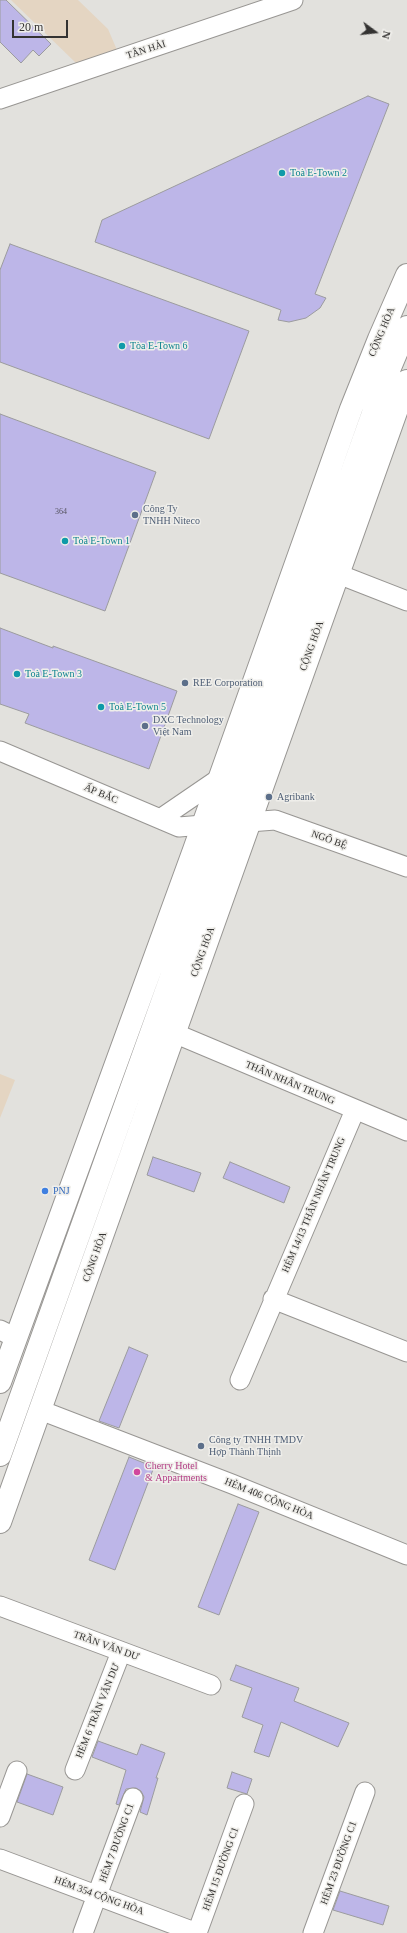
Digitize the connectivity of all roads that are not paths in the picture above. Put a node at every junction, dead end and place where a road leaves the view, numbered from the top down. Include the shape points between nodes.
1 (293, 0) edge
2 (0, 99) edge
3 (407, 275) edge
4 (407, 327) edge
5 (407, 381) edge
6 (338, 574) junction
7 (407, 601) edge
8 (0, 751) edge
9 (220, 778) junction
10 (160, 819) junction
11 (249, 822) junction
12 (227, 824) junction
13 (203, 825) junction
14 (407, 867) edge
15 (174, 1033) junction
16 (355, 1110) junction
17 (407, 1131) edge
18 (273, 1299) junction
19 (8, 1334) edge
20 (407, 1352) edge
21 (240, 1380) dead end
22 (0, 1382) edge
23 (40, 1410) junction
24 (0, 1455) edge
25 (0, 1522) edge
26 (407, 1555) edge
27 (0, 1606) edge
28 (121, 1652) junction
29 (212, 1685) dead end
30 (75, 1770) dead end
31 (17, 1772) dead end
32 (365, 1792) dead end
33 (133, 1798) dead end
34 (244, 1804) dead end
35 (0, 1817) edge
36 (0, 1859) edge
37 (97, 1896) junction
38 (83, 1933) edge
39 (197, 1933) edge
40 (313, 1933) edge

1 - 2 street, TÂN HẢI
3 - 9 main road, CỘNG HÒA via 361,383
4 - 12 main road, CỘNG HÒA via 386,377
5 - 6 main road, CỘNG HÒA
6 - 7 street
6 - 11 main road, CỘNG HÒA
8 - 10 street, ẤP BẮC
9 - 10 street
9 - 13 main road, CỘNG HÒA
10 - 13 street, ẤP BẮC via 179,827
11 - 12 main road
11 - 14 street, NGÔ BỆ via 275,820
11 - 15 main road, CỘNG HÒA
12 - 13 main road
12 - 24 main road, CỘNG HÒA
13 - 19 main road, CỘNG HÒA
15 - 16 street, THÂN NHÂN TRUNG
15 - 23 main road, CỘNG HÒA
16 - 17 street, THÂN NHÂN TRUNG
16 - 18 street, HẺM 14/13 THÂN NHÂN TRUNG
18 - 20 street
18 - 21 street, HẺM 14/13 THÂN NHÂN TRUNG
19 - 22 main road, CỘNG HÒA
23 - 25 main road, CỘNG HÒA
23 - 26 street, HẺM 406 CỘNG HÒA
27 - 28 street, TRẦN VĂN DƯ
28 - 29 street, TRẦN VĂN DƯ
28 - 30 street, HẺM 6 TRẦN VĂN DƯ
31 - 35 street
32 - 40 street, HẺM 23 ĐƯỜNG C1
33 - 37 street, HẺM 7 ĐƯỜNG C1
34 - 39 street, HẺM 15 ĐƯỜNG C1
36 - 37 street, HẺM 354 CỘNG HÒA
37 - 38 street, HẺM 7 ĐƯỜNG C1
37 - 39 street, HẺM 354 CỘNG HÒA

